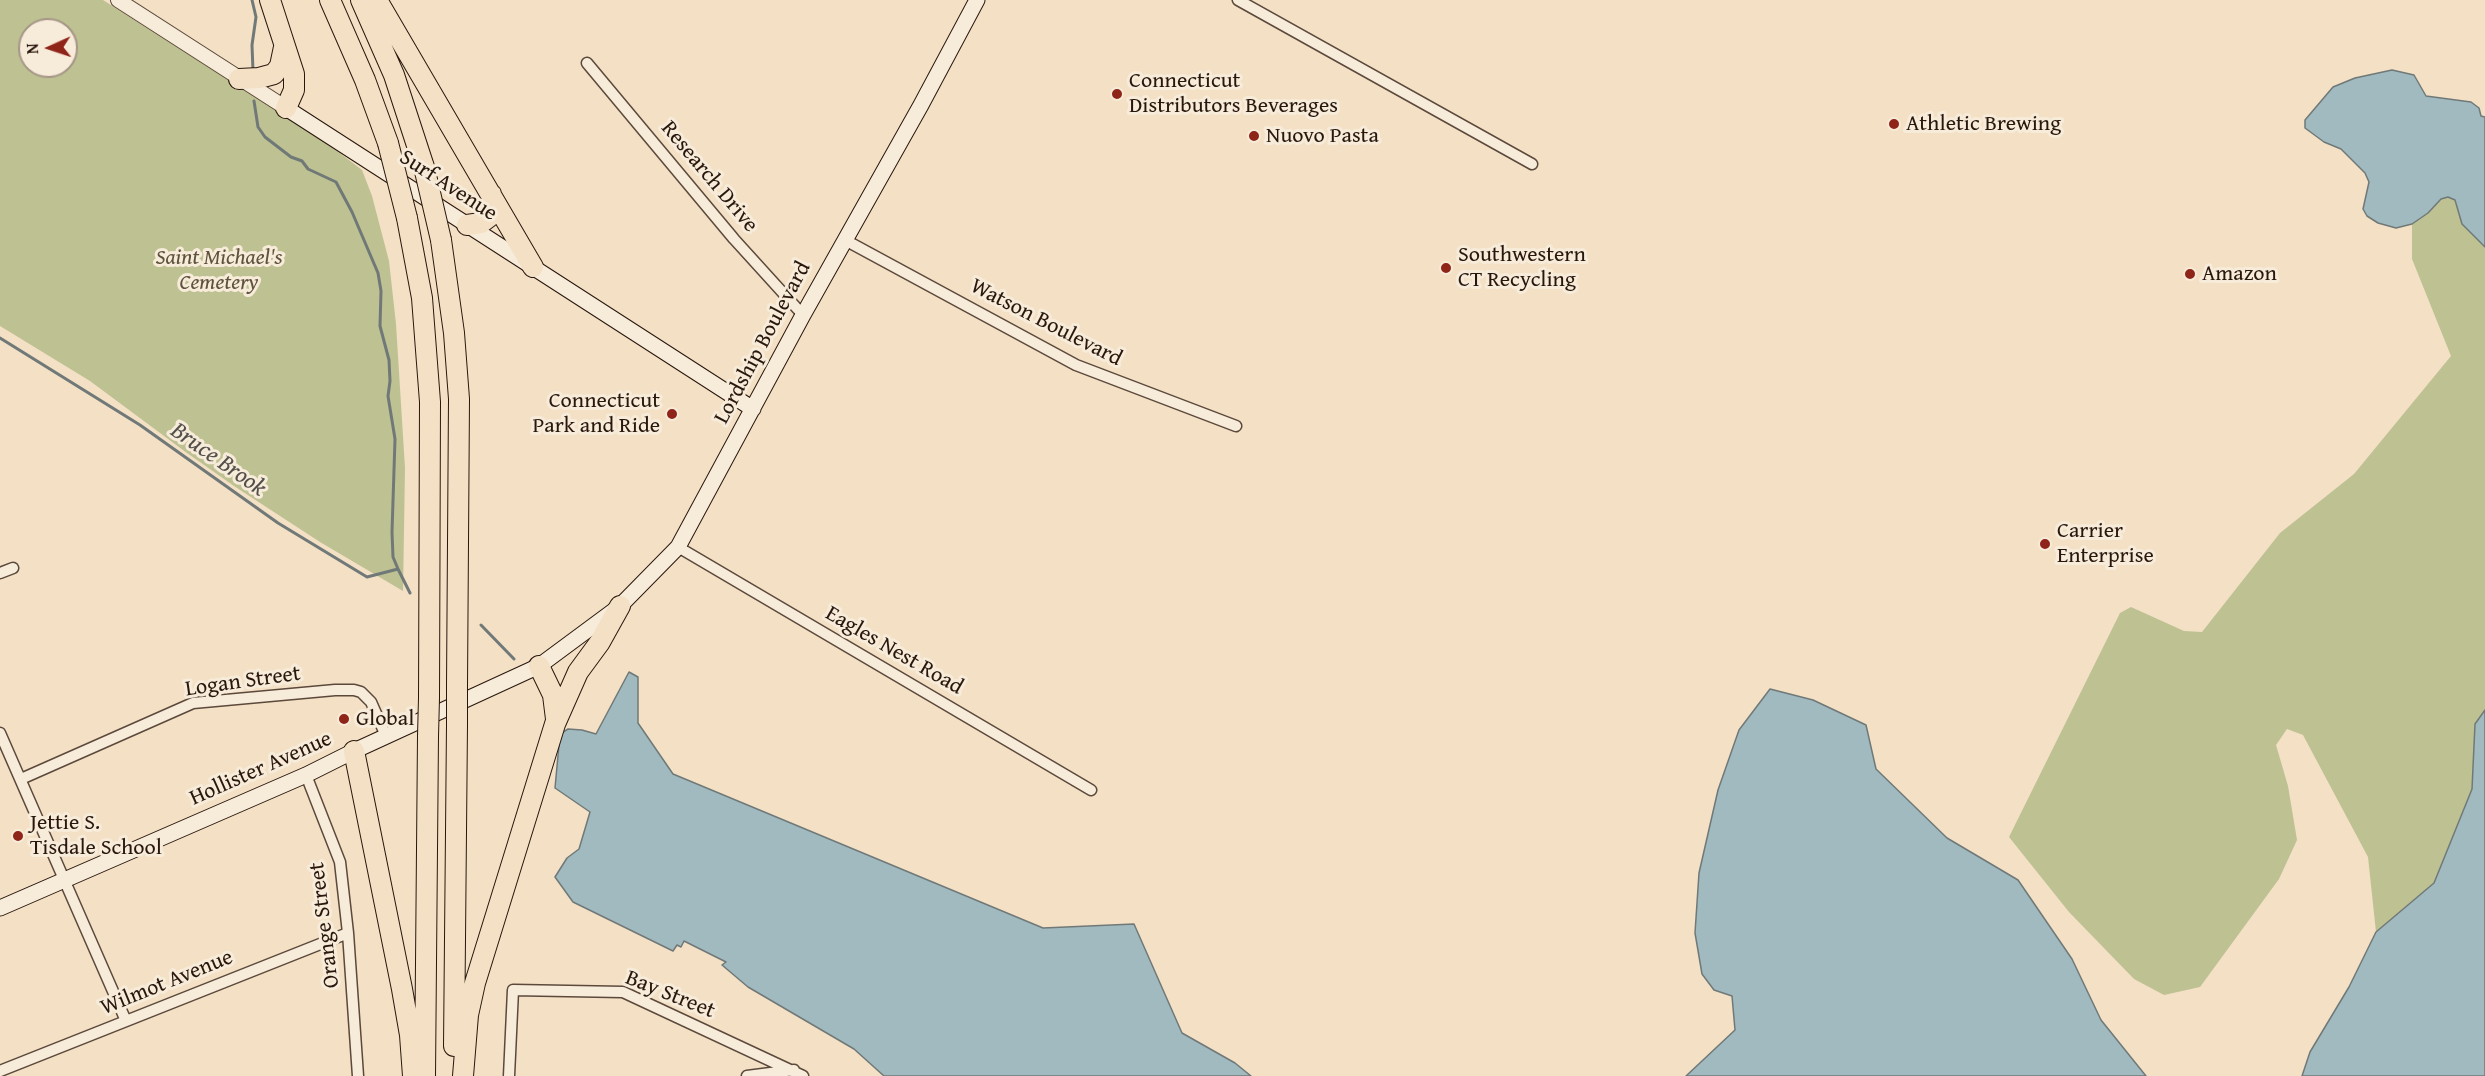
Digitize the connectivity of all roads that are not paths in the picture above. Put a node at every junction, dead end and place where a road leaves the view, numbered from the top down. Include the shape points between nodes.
1 (118, 0) edge
2 (270, 0) edge
3 (330, 0) edge
4 (361, 0) edge
5 (377, 0) edge
6 (976, 0) edge
7 (1238, 0) edge
8 (284, 44) junction
9 (587, 63) dead end
10 (239, 79) junction
11 (286, 108) junction
12 (1533, 164) dead end
13 (490, 192) junction
14 (467, 225) junction
15 (845, 240) junction
16 (533, 267) junction
17 (803, 315) junction
18 (753, 409) junction
19 (1236, 426) dead end
20 (678, 547) junction
21 (13, 567) dead end
22 (0, 573) edge
23 (620, 606) junction
24 (539, 666) junction
25 (555, 724) junction
26 (0, 733) edge
27 (386, 736) junction
28 (354, 751) junction
29 (306, 776) junction
30 (21, 779) junction
31 (1091, 790) dead end
32 (63, 880) junction
33 (0, 908) edge
34 (348, 933) junction
35 (126, 1020) junction
36 (0, 1071) edge
37 (799, 1073) edge
38 (358, 1076) edge
39 (413, 1076) edge
40 (425, 1076) edge
41 (453, 1076) edge
42 (463, 1076) edge
43 (509, 1076) edge
44 (747, 1076) edge

1 - 10 street, Surf Avenue
2 - 8 highway
3 - 40 highway, bridge via 388,143 422,298 430,402
4 - 41 highway, bridge via 393,75 424,167 441,240 453,321 459,399
5 - 13 highway
6 - 15 main road, Lordship Boulevard
7 - 12 street
8 - 10 highway via 280,66 273,74
8 - 11 highway via 294,81
9 - 17 street, Research Drive
10 - 11 street, Surf Avenue
11 - 14 main road, Surf Avenue
13 - 14 highway via 494,210 481,223
13 - 16 highway
14 - 16 main road, Surf Avenue
15 - 17 main road, Lordship Boulevard
15 - 19 street, Watson Boulevard via 1076,364
16 - 18 main road, Surf Avenue
17 - 18 main road, Lordship Boulevard
18 - 20 main road, Lordship Boulevard
20 - 23 main road, Lordship Boulevard
20 - 31 street, Eagles Nest Road
21 - 22 street
23 - 24 main road, Lordship Boulevard
23 - 25 highway via 578,672
24 - 25 highway via 555,700
24 - 27 main road, Hollister Avenue
25 - 42 highway via 475,983
26 - 30 street
27 - 28 main road, Hollister Avenue
27 - 30 street, Logan Street via 371,702 354,690 193,704
28 - 29 main road, Hollister Avenue
28 - 39 highway via 406,1011
29 - 32 main road, Hollister Avenue
29 - 34 street, Orange Street via 340,862
30 - 32 street
32 - 33 main road, Hollister Avenue
32 - 35 street
34 - 35 street, Wilmot Avenue
34 - 38 street, Orange Street
35 - 36 street, Wilmot Avenue
37 - 43 street, Bay Street via 623,992 513,990
37 - 44 street

